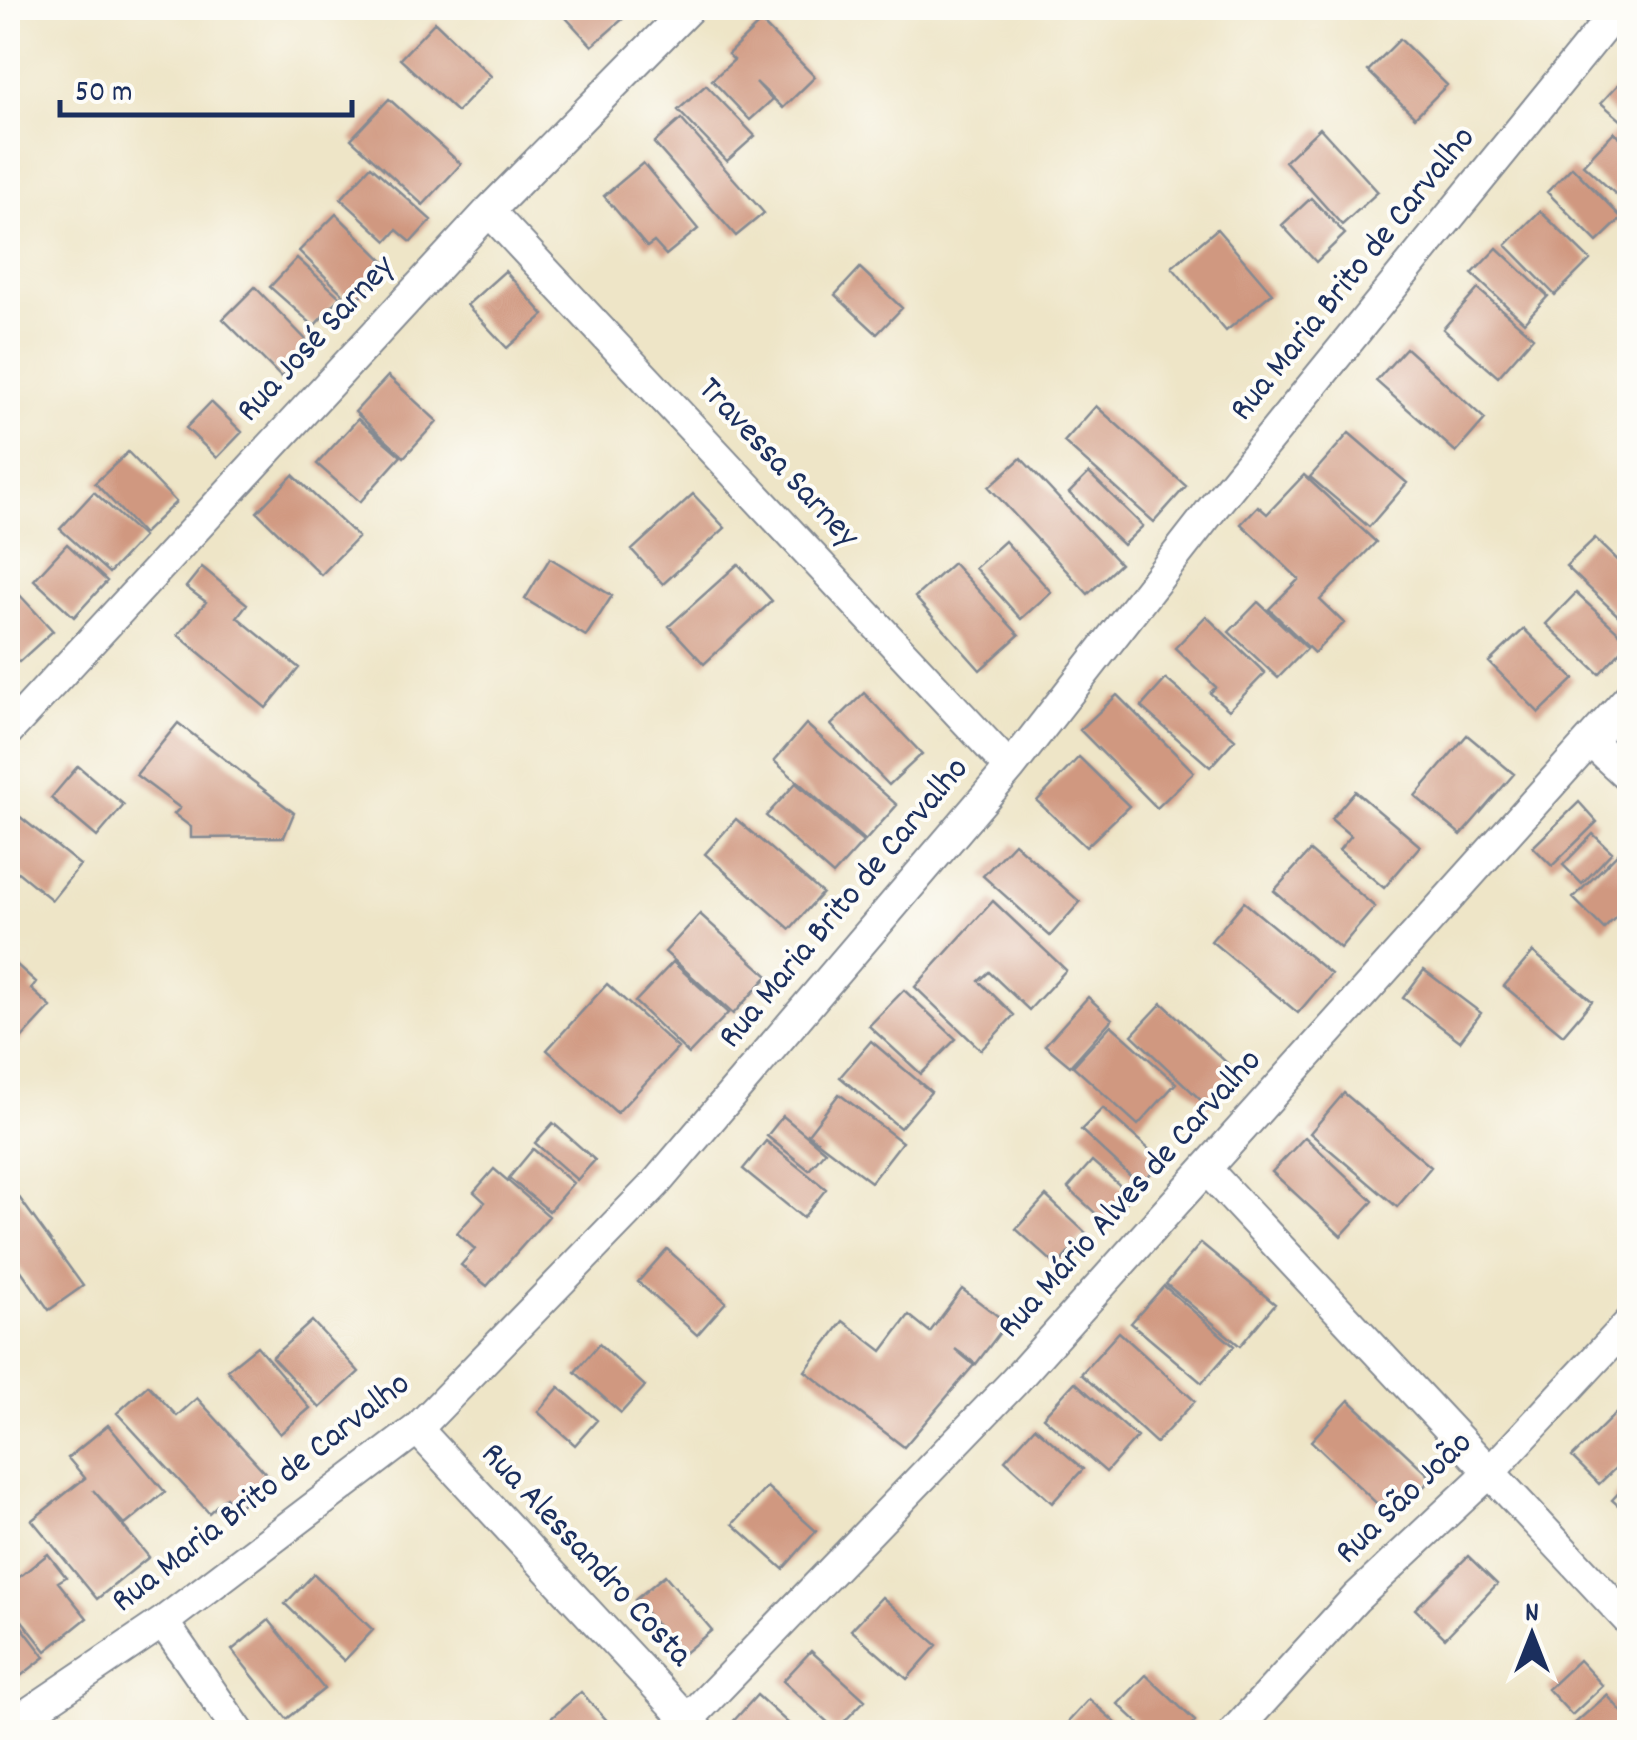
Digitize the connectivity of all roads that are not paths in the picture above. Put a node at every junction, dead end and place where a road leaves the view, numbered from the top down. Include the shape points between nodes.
1 (688, 8) edge
2 (1618, 8) edge
3 (489, 211) junction
4 (1630, 696) edge
5 (8, 730) edge
6 (1590, 741) junction
7 (1010, 768) junction
8 (1630, 778) edge
9 (1206, 1168) junction
10 (1630, 1322) edge
11 (417, 1429) junction
12 (1491, 1471) junction
13 (163, 1622) junction
14 (1630, 1622) edge
15 (8, 1727) edge
16 (688, 1729) edge
17 (239, 1732) edge
18 (1234, 1732) edge

1 - 3 street, Rua José Sarney
2 - 7 street, Rua Maria Brito de Carvalho
3 - 5 street, Rua José Sarney
3 - 7 street, Travessa Sarney
4 - 6 street, Rua Mário Alves de Carvalho
6 - 8 street
6 - 9 street, Rua Mário Alves de Carvalho
7 - 11 street, Rua Maria Brito de Carvalho via 656,1184
9 - 12 street
9 - 16 street, Rua Mário Alves de Carvalho
10 - 12 street, Rua São João
11 - 13 street, Rua Maria Brito de Carvalho
11 - 16 street, Rua Alessandro Costa
12 - 14 street
12 - 18 street, Rua São João via 1356,1598
13 - 15 street, Rua Maria Brito de Carvalho
13 - 17 street

